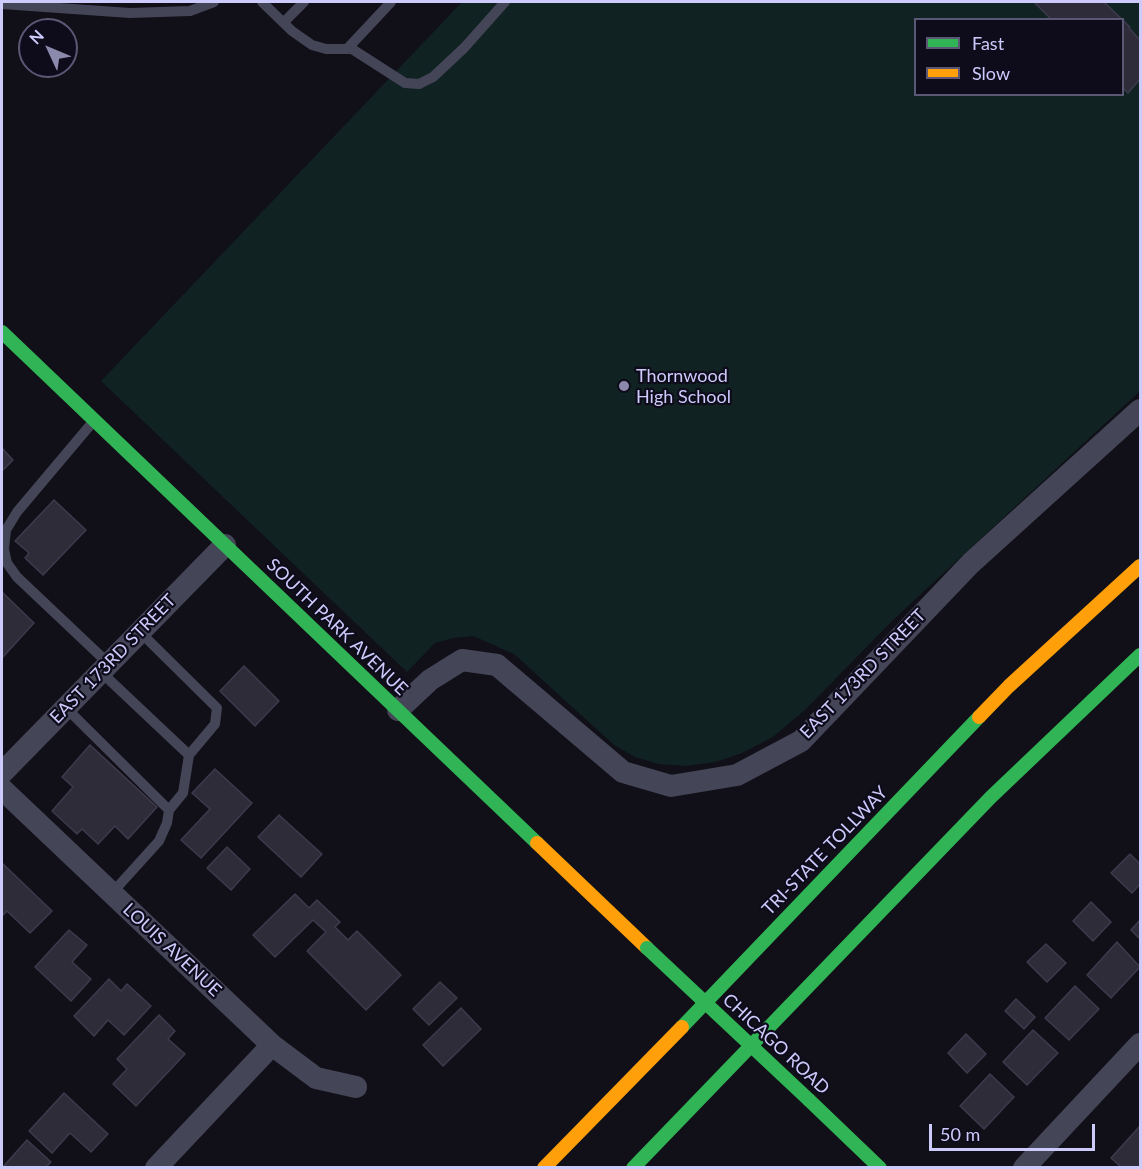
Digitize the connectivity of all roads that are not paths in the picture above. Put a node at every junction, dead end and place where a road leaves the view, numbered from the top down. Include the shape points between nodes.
1 (214, 2) edge
2 (262, 2) edge
3 (304, 2) edge
4 (391, 2) edge
5 (505, 2) edge
6 (2, 4) edge
7 (284, 22) junction
8 (347, 49) junction
9 (2, 332) edge
10 (1140, 410) edge
11 (95, 421) junction
12 (225, 545) junction
13 (1140, 566) edge
14 (140, 632) junction
15 (1140, 655) edge
16 (105, 668) junction
17 (66, 708) junction
18 (398, 710) junction
19 (189, 755) junction
20 (2, 773) edge
21 (2, 789) edge
22 (169, 810) junction
23 (112, 893) junction
24 (647, 948) joint
25 (1140, 1044) edge
26 (272, 1045) junction
27 (356, 1087) dead end
28 (156, 1167) edge
29 (544, 1167) edge
30 (633, 1167) edge
31 (880, 1167) edge
32 (1024, 1167) edge

1 - 6 lane via 190,11 130,13
2 - 7 lane
3 - 7 lane
4 - 8 lane
5 - 8 lane via 464,48 433,77 419,84 405,83 364,54
7 - 8 lane via 312,45
9 - 11 main road, SOUTH PARK AVENUE
10 - 18 street, EAST 173RD STREET via 971,563 801,741 737,775 671,786 623,772 497,666 462,660 430,680
11 - 12 main road, SOUTH PARK AVENUE
11 - 16 lane via 17,512 6,530 4,549 7,563 17,577
12 - 14 street, EAST 173RD STREET
12 - 18 main road, SOUTH PARK AVENUE
13 - 29 main road, TRI-STATE TOLLWAY via 1009,686
14 - 16 street, EAST 173RD STREET
14 - 19 lane via 217,708 215,724
15 - 30 main road via 991,797
16 - 17 street, EAST 173RD STREET
16 - 19 lane
17 - 20 street, EAST 173RD STREET
17 - 22 lane
18 - 24 main road, SOUTH PARK AVENUE
19 - 22 lane via 183,793
21 - 23 street, LOUIS AVENUE
22 - 23 lane via 159,841
23 - 26 street, LOUIS AVENUE
24 - 31 main road, CHICAGO ROAD, bridge
25 - 32 street
26 - 27 street, LOUIS AVENUE via 316,1078
26 - 28 street

